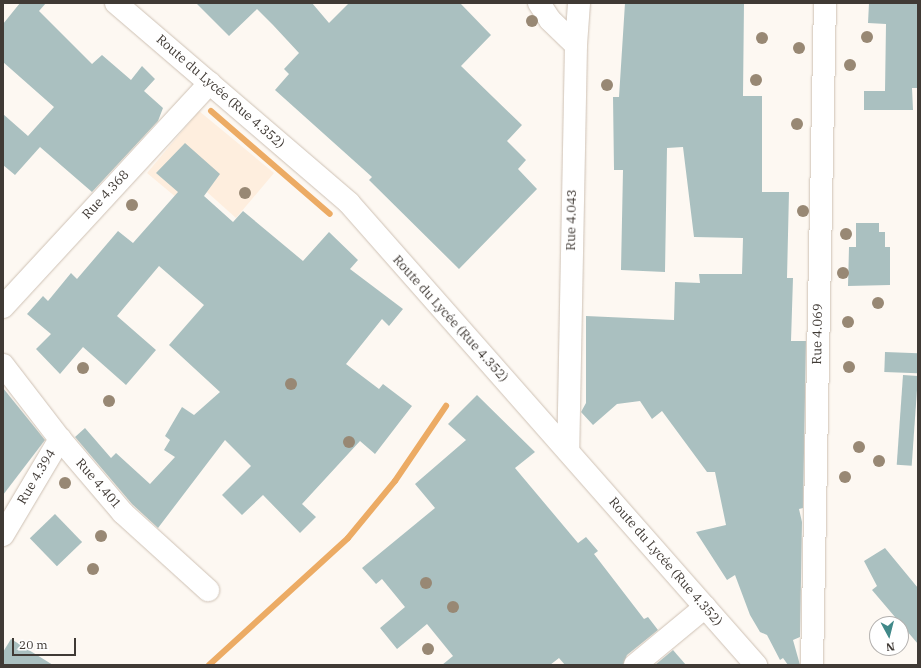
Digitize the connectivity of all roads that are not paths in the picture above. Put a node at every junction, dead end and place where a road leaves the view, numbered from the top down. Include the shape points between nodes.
1 (116, 3) edge
2 (539, 3) edge
3 (579, 3) edge
4 (825, 3) edge
5 (576, 45) junction
6 (210, 83) junction
7 (3, 307) edge
8 (3, 365) edge
9 (60, 439) junction
10 (568, 450) junction
11 (3, 535) edge
12 (208, 590) dead end
13 (705, 607) junction
14 (635, 665) edge
15 (756, 665) edge
16 (812, 665) edge

1 - 6 street, Route du Lycée (Rue 4.352)
2 - 5 street via 550,20
3 - 5 street, Rue 4.043
4 - 16 street, Rue 4.069
5 - 10 street, Rue 4.043
6 - 7 street, Rue 4.368
6 - 10 street, Route du Lycée (Rue 4.352) via 349,203
8 - 9 street, Rue 4.401
9 - 11 street, Rue 4.394
9 - 12 street, Rue 4.401 via 123,513
10 - 13 street, Route du Lycée (Rue 4.352)
13 - 14 street
13 - 15 street, Route du Lycée (Rue 4.352)

